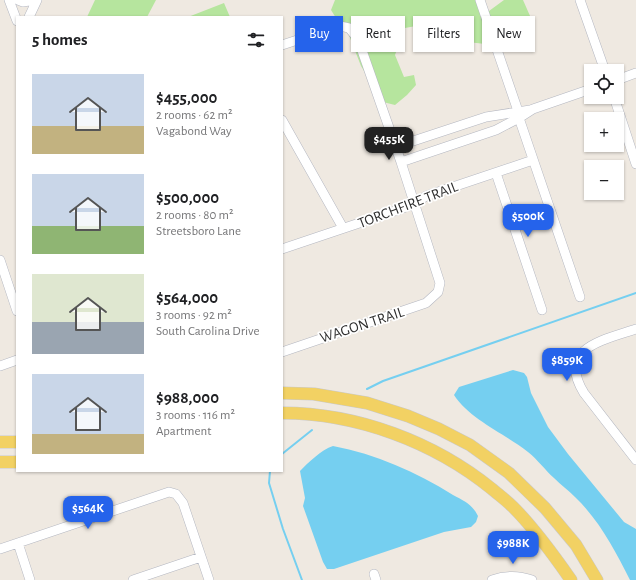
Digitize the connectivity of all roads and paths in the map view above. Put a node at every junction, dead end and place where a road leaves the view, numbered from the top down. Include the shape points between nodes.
1 (9, 0) edge
2 (18, 0) edge
3 (36, 0) edge
4 (480, 0) edge
5 (580, 0) edge
6 (29, 16) edge
7 (16, 18) edge
8 (283, 45) edge
9 (603, 64) edge
10 (636, 73) edge
11 (624, 77) edge
12 (584, 91) edge
13 (616, 104) edge
14 (518, 115) junction
15 (283, 122) edge
16 (395, 148) junction
17 (533, 160) junction
18 (401, 162) junction
19 (636, 164) edge
20 (496, 173) junction
21 (414, 204) junction
22 (343, 228) junction
23 (283, 249) edge
24 (0, 260) edge
25 (4, 284) edge
26 (580, 297) dead end
27 (16, 309) edge
28 (542, 310) dead end
29 (636, 329) edge
30 (283, 352) edge
31 (16, 360) edge
32 (0, 366) edge
33 (283, 393) edge
34 (283, 413) edge
35 (0, 442) edge
36 (16, 442) edge
37 (636, 460) edge
38 (0, 462) edge
39 (16, 462) edge
40 (18, 543) junction
41 (0, 549) edge
42 (202, 557) junction
43 (30, 580) edge
44 (132, 580) edge
45 (209, 580) edge
46 (492, 580) edge
47 (532, 580) edge
48 (571, 580) edge
49 (597, 580) edge

1 - 7 street
2 - 3 street
3 - 6 street
4 - 14 street
5 - 9 street
8 - 16 street via 340,26 349,28 358,39
10 - 11 street
12 - 14 street
13 - 19 street
14 - 16 street via 486,117
14 - 17 street
14 - 18 street via 496,130
15 - 22 street
16 - 18 street
17 - 20 street, TORCHFIRE TRAIL
17 - 26 street
18 - 21 street
20 - 21 street, TORCHFIRE TRAIL via 426,196
20 - 28 street
21 - 22 street, TORCHFIRE TRAIL
21 - 30 street, WAGON TRAIL via 440,283 438,292 426,303
22 - 23 street, TORCHFIRE TRAIL
24 - 25 street
25 - 27 street
29 - 37 street via 584,350 577,360 576,373 584,393
31 - 32 street
33 - 49 main road via 314,394 367,404 408,416 470,445 509,473 545,508 576,545
34 - 48 main road via 348,420 394,434 434,451 477,477 512,506 546,543
35 - 36 main road
38 - 39 main road
40 - 41 street
40 - 42 street via 170,492 176,494 183,503
40 - 43 street
42 - 44 street
42 - 45 street
46 - 47 street via 518,576

